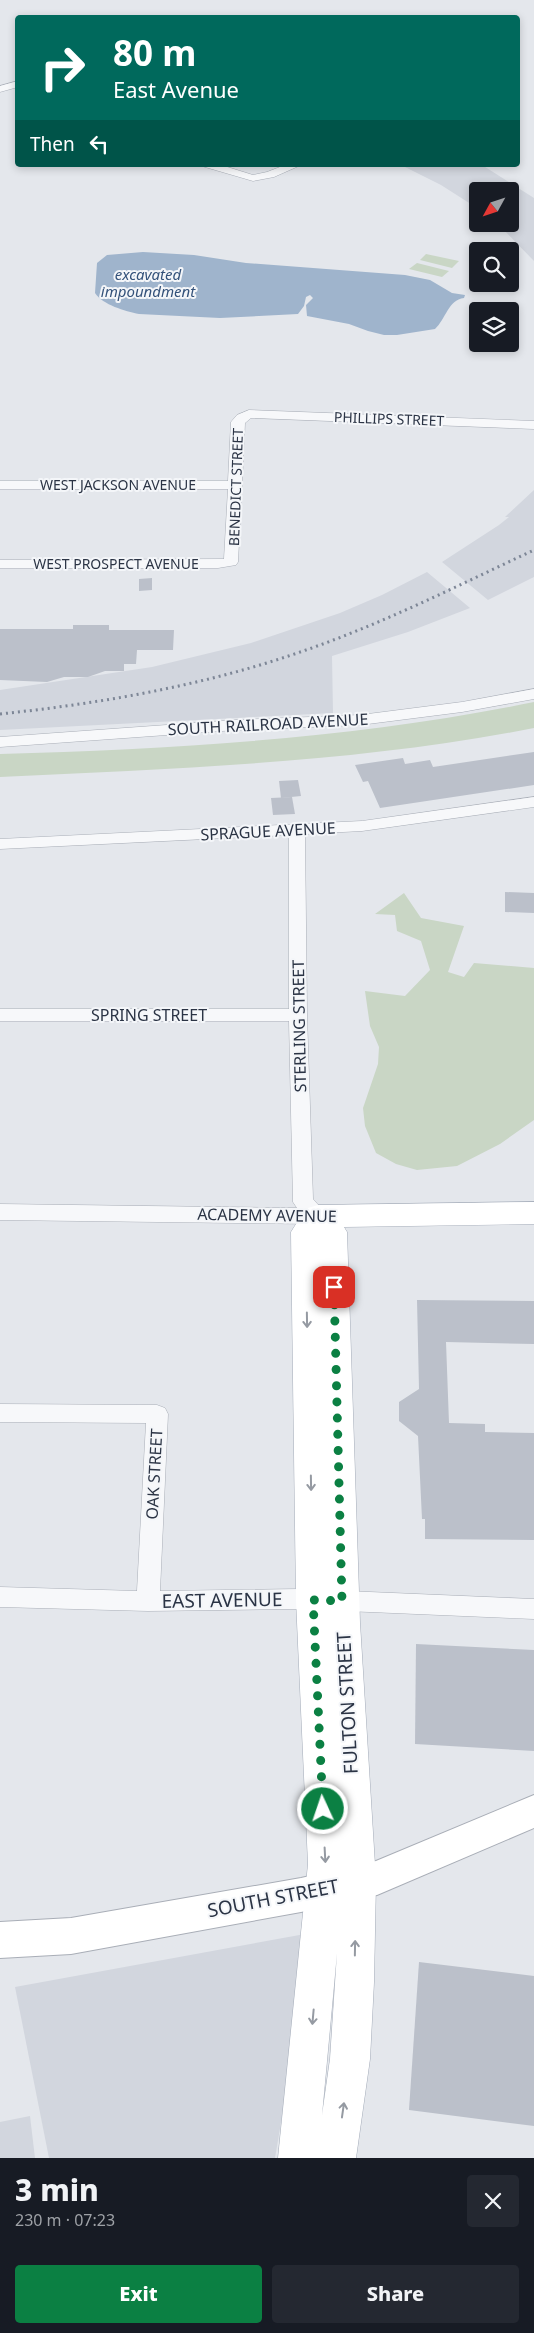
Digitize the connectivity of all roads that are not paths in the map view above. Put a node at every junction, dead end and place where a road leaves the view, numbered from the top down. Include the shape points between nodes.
1 (15, 85) edge
2 (0, 89) edge
3 (216, 167) edge
4 (291, 167) edge
5 (245, 416) joint
6 (534, 425) edge
7 (0, 484) edge
8 (235, 485) junction
9 (231, 562) joint
10 (0, 564) edge
11 (534, 694) edge
12 (0, 742) edge
13 (534, 802) edge
14 (297, 830) junction
15 (0, 844) edge
16 (0, 1015) edge
17 (298, 1015) junction
18 (0, 1212) edge
19 (534, 1214) edge
20 (318, 1221) junction
21 (0, 1413) edge
22 (0, 1597) edge
23 (148, 1601) junction
24 (328, 1601) junction
25 (534, 1609) edge
26 (534, 1811) edge
27 (339, 1885) junction
28 (0, 1940) edge
29 (298, 2158) edge
30 (336, 2158) edge

1 - 2 street
3 - 4 street via 253,178
5 - 6 street, PHILLIPS STREET via 259,413
5 - 8 street, BENEDICT STREET via 238,422
7 - 8 street, WEST JACKSON AVENUE
8 - 9 street, BENEDICT STREET
9 - 10 street, WEST PROSPECT AVENUE
11 - 12 street, SOUTH RAILROAD AVENUE via 360,720 236,725
13 - 14 street, SPRAGUE AVENUE via 362,826
14 - 15 street, SPRAGUE AVENUE
14 - 17 street, STERLING STREET
16 - 17 street, SPRING STREET
17 - 20 street, STERLING STREET via 303,1202
18 - 20 street, ACADEMY AVENUE
19 - 20 main road, ACADEMY AVENUE
20 - 24 main road, FULTON STREET via 306,1232
21 - 23 street, OAK STREET via 157,1414
22 - 23 street, EAST AVENUE
23 - 24 street, EAST AVENUE
24 - 25 street, EAST AVENUE
24 - 27 main road, FULTON STREET via 326,1864
26 - 27 main road, SOUTH STREET via 377,1878
27 - 28 main road, SOUTH STREET via 302,1895 70,1936
27 -> 29 main road, FULTON STREET
30 -> 27 main road, FULTON STREET via 350,2059 355,1982

